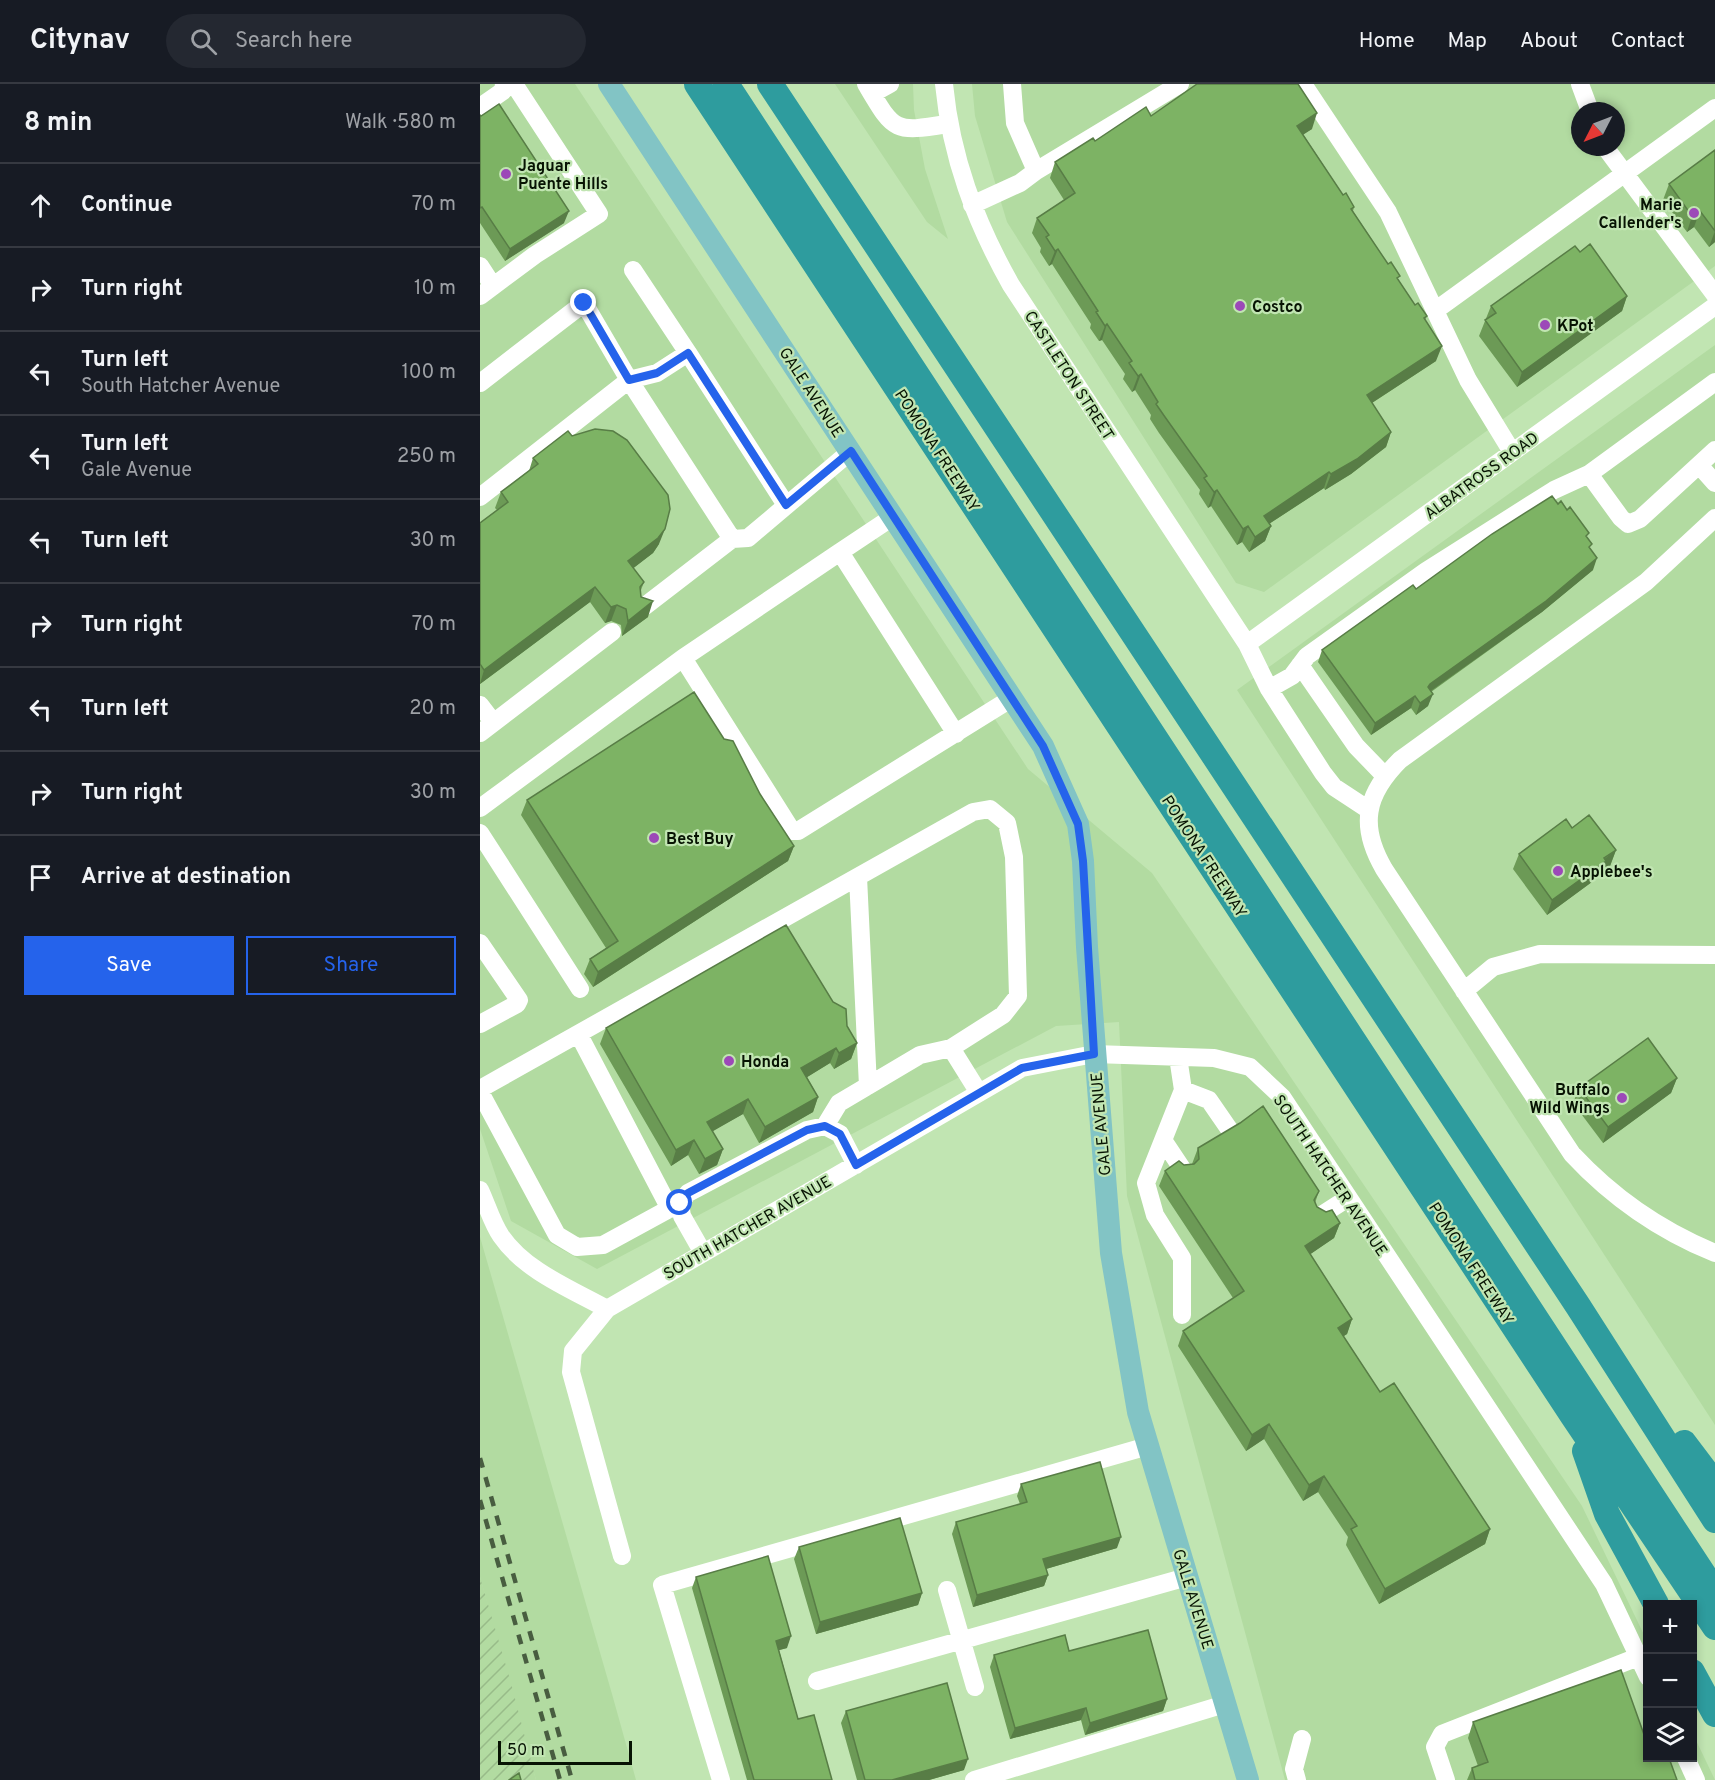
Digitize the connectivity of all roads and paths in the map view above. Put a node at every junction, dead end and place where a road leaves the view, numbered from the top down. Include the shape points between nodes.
1 (504, 84) edge
2 (514, 84) edge
3 (609, 84) edge
4 (698, 84) edge
5 (726, 84) edge
6 (740, 84) edge
7 (770, 84) edge
8 (890, 84) edge
9 (944, 84) edge
10 (1012, 84) edge
11 (1180, 84) edge
12 (1303, 84) edge
13 (1580, 84) edge
14 (869, 89) edge
15 (1587, 102) edge
16 (480, 106) edge
17 (1715, 108) edge
18 (947, 124) junction
19 (1612, 156) edge
20 (1036, 171) junction
21 (1626, 175) junction
22 (972, 205) junction
23 (480, 266) edge
24 (633, 270) dead end
25 (487, 291) edge
26 (1715, 295) edge
27 (1715, 306) edge
28 (1436, 310) junction
29 (688, 353) junction
30 (629, 380) junction
31 (1715, 382) edge
32 (480, 383) edge
33 (1715, 450) edge
34 (851, 451) junction
35 (1512, 452) junction
36 (1699, 465) junction
37 (1590, 474) junction
38 (1715, 483) edge
39 (480, 497) edge
40 (786, 505) junction
41 (894, 516) junction
42 (1715, 518) edge
43 (732, 539) junction
44 (840, 552) junction
45 (645, 606) edge
46 (612, 632) dead end
47 (1247, 644) junction
48 (683, 658) junction
49 (1300, 665) junction
50 (1269, 690) junction
51 (1012, 698) junction
52 (480, 705) edge
53 (487, 728) edge
54 (956, 734) junction
55 (1384, 775) junction
56 (480, 808) edge
57 (1369, 810) junction
58 (480, 833) edge
59 (858, 877) junction
60 (480, 943) edge
61 (1715, 955) edge
62 (580, 989) dead end
63 (1464, 991) junction
64 (480, 1024) edge
65 (579, 1035) junction
66 (951, 1048) junction
67 (1094, 1054) junction
68 (1178, 1057) junction
69 (868, 1086) junction
70 (480, 1090) edge
71 (1183, 1090) junction
72 (979, 1093) junction
73 (825, 1126) junction
74 (1229, 1129) edge
75 (1163, 1140) junction
76 (856, 1165) junction
77 (1183, 1170) edge
78 (480, 1190) edge
79 (1348, 1198) junction
80 (675, 1206) junction
81 (1320, 1216) edge
82 (703, 1253) junction
83 (1715, 1253) edge
84 (1578, 1306) junction
85 (607, 1309) junction
86 (1182, 1315) dead end
87 (1573, 1416) junction
88 (1148, 1446) junction
89 (1715, 1484) edge
90 (1715, 1520) edge
91 (622, 1556) dead end
92 (1715, 1566) edge
93 (1187, 1577) junction
94 (947, 1590) dead end
95 (1715, 1592) edge
96 (1653, 1600) edge
97 (1715, 1628) edge
98 (962, 1641) junction
99 (1638, 1657) junction
100 (1643, 1668) edge
101 (817, 1681) dead end
102 (1697, 1681) edge
103 (975, 1687) dead end
104 (1225, 1704) junction
105 (1715, 1714) edge
106 (1302, 1739) dead end
107 (1688, 1762) edge
108 (721, 1780) edge
109 (974, 1780) edge
110 (1248, 1780) edge
111 (1297, 1780) edge
112 (1446, 1780) edge
113 (1696, 1780) edge

1 - 16 street via 502,91
2 - 25 street via 599,214
3 - 34 main road, GALE AVENUE
4 - 87 highway, POMONA FREEWAY
5 - 95 highway
6 - 92 highway
7 - 84 highway
8 - 14 street
9 - 18 street, CASTLETON STREET
10 - 20 street via 1015,123
11 - 20 street
12 - 28 street via 1388,212
13 - 15 street
14 - 18 street via 893,124 910,130
17 - 21 street
18 - 22 street, CASTLETON STREET
19 - 21 street
20 - 22 street via 1020,183
21 - 26 street
21 - 28 street
22 - 47 street, CASTLETON STREET via 1011,285
23 - 25 street
24 - 29 street
27 - 35 street, ALBATROSS ROAD
28 - 35 street via 1468,380
29 - 30 street via 657,373
29 - 40 street
30 - 32 street via 584,303
30 - 39 street
30 - 43 street
31 - 37 street
33 - 36 street
34 - 40 street
34 - 41 main road, GALE AVENUE
35 - 47 street, ALBATROSS ROAD
36 - 37 street via 1640,519 1628,524
36 - 38 street
37 - 49 street via 1554,490 1426,571 1307,656
40 - 43 street via 748,538
41 - 44 street
41 - 51 main road, GALE AVENUE
42 - 55 street via 1646,582
43 - 45 street
44 - 48 street
44 - 54 street
46 - 53 street
47 - 50 street, CASTLETON STREET
48 - 54 street via 792,831 798,831
48 - 56 street
49 - 50 street via 1292,676
49 - 55 street via 1356,746
50 - 57 street, CASTLETON STREET via 1334,787
51 - 54 street
51 - 67 main road, GALE AVENUE via 1043,746 1078,824
52 - 53 street
55 - 57 street via 1372,795
57 - 63 street via 1369,832 1375,853
58 - 62 street
59 - 65 street
59 - 66 street via 973,812 990,809 1007,823 1014,857 1018,996 1003,1015
59 - 69 street
60 - 64 street via 519,1000
61 - 63 street via 1540,954 1493,967
63 - 83 street via 1558,1135 1587,1171 1664,1228
65 - 70 street
65 - 80 street
66 - 69 street via 920,1055
66 - 72 street
67 - 68 street, SOUTH HATCHER AVENUE
67 - 72 street, SOUTH HATCHER AVENUE via 1022,1068
67 - 88 main road, GALE AVENUE via 1111,1253 1137,1412
68 - 71 street
68 - 79 street, SOUTH HATCHER AVENUE via 1214,1058 1250,1067 1282,1097
69 - 73 street via 839,1103
70 - 80 street via 557,1235 577,1247 603,1245
71 - 74 street via 1209,1100
71 - 75 street
72 - 76 street, SOUTH HATCHER AVENUE
73 - 76 street via 840,1134
73 - 80 street via 807,1130 688,1193
75 - 77 street
75 - 86 street via 1146,1183 1155,1215 1182,1258
76 - 82 street, SOUTH HATCHER AVENUE
78 - 85 street via 500,1234 513,1251 534,1268
79 - 81 street
79 - 99 street, SOUTH HATCHER AVENUE via 1604,1584
80 - 82 street
82 - 85 street, SOUTH HATCHER AVENUE
84 - 89 highway
84 - 90 highway
85 - 91 street via 573,1351 571,1372
87 - 96 highway via 1607,1514
87 - 97 highway, POMONA FREEWAY
88 - 93 main road, GALE AVENUE
88 - 108 street via 662,1585
93 - 98 street
93 - 104 main road, GALE AVENUE
94 - 98 street
98 - 101 street
98 - 103 street
99 - 100 street, SOUTH HATCHER AVENUE
99 - 112 street via 1442,1734 1435,1747
102 - 105 highway
104 - 109 street
104 - 110 main road, GALE AVENUE
106 - 111 street via 1294,1770
107 - 113 street

